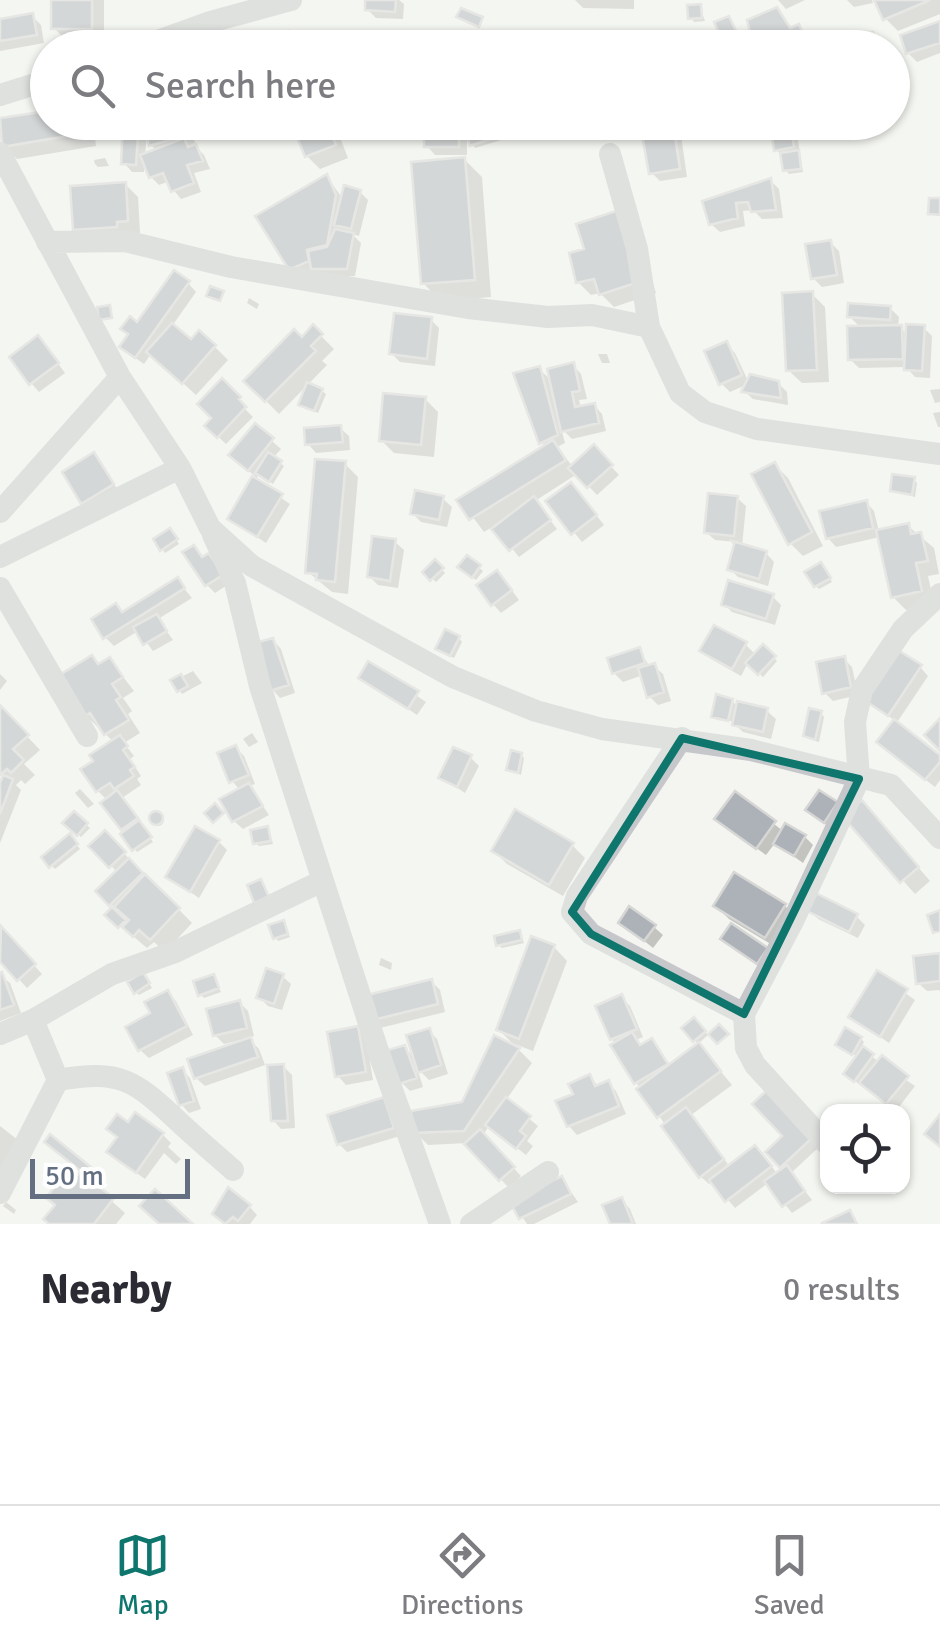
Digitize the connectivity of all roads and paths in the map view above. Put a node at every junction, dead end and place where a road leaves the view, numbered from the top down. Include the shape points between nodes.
1 (291, 0) edge
2 (188, 30) edge
3 (30, 86) edge
4 (0, 95) edge
5 (0, 153) edge
6 (610, 154) dead end
7 (47, 242) junction
8 (649, 327) junction
9 (120, 377) junction
10 (940, 454) edge
11 (180, 468) junction
12 (0, 512) edge
13 (210, 528) junction
14 (0, 557) edge
15 (0, 588) edge
16 (940, 594) edge
17 (88, 736) dead end
18 (682, 738) junction
19 (859, 779) junction
20 (940, 838) edge
21 (322, 881) junction
22 (744, 1014) junction
23 (33, 1020) junction
24 (0, 1034) edge
25 (58, 1080) junction
26 (820, 1137) edge
27 (234, 1170) dead end
28 (548, 1172) dead end
29 (0, 1193) edge
30 (440, 1224) edge
31 (471, 1224) edge

1 - 2 street
3 - 4 street
5 - 7 street
6 - 8 street via 637,249
7 - 8 street via 126,241 230,267 468,308 592,315
7 - 9 street
8 - 10 street via 680,393 705,412 757,428
9 - 11 street
9 - 12 street
11 - 13 street
11 - 14 street
13 - 18 street via 252,566 453,677 602,729
13 - 21 street via 234,583
15 - 17 street
16 - 19 street via 903,629 862,690 855,722
18 - 19 street
18 - 22 street via 572,912 591,934
19 - 20 street via 891,785
19 - 22 street
21 - 23 street via 176,952 112,974
21 - 30 street
22 - 26 street via 746,1048 755,1064
23 - 24 street
23 - 25 street
25 - 27 street via 92,1074 145,1090
25 - 29 street
28 - 31 street

